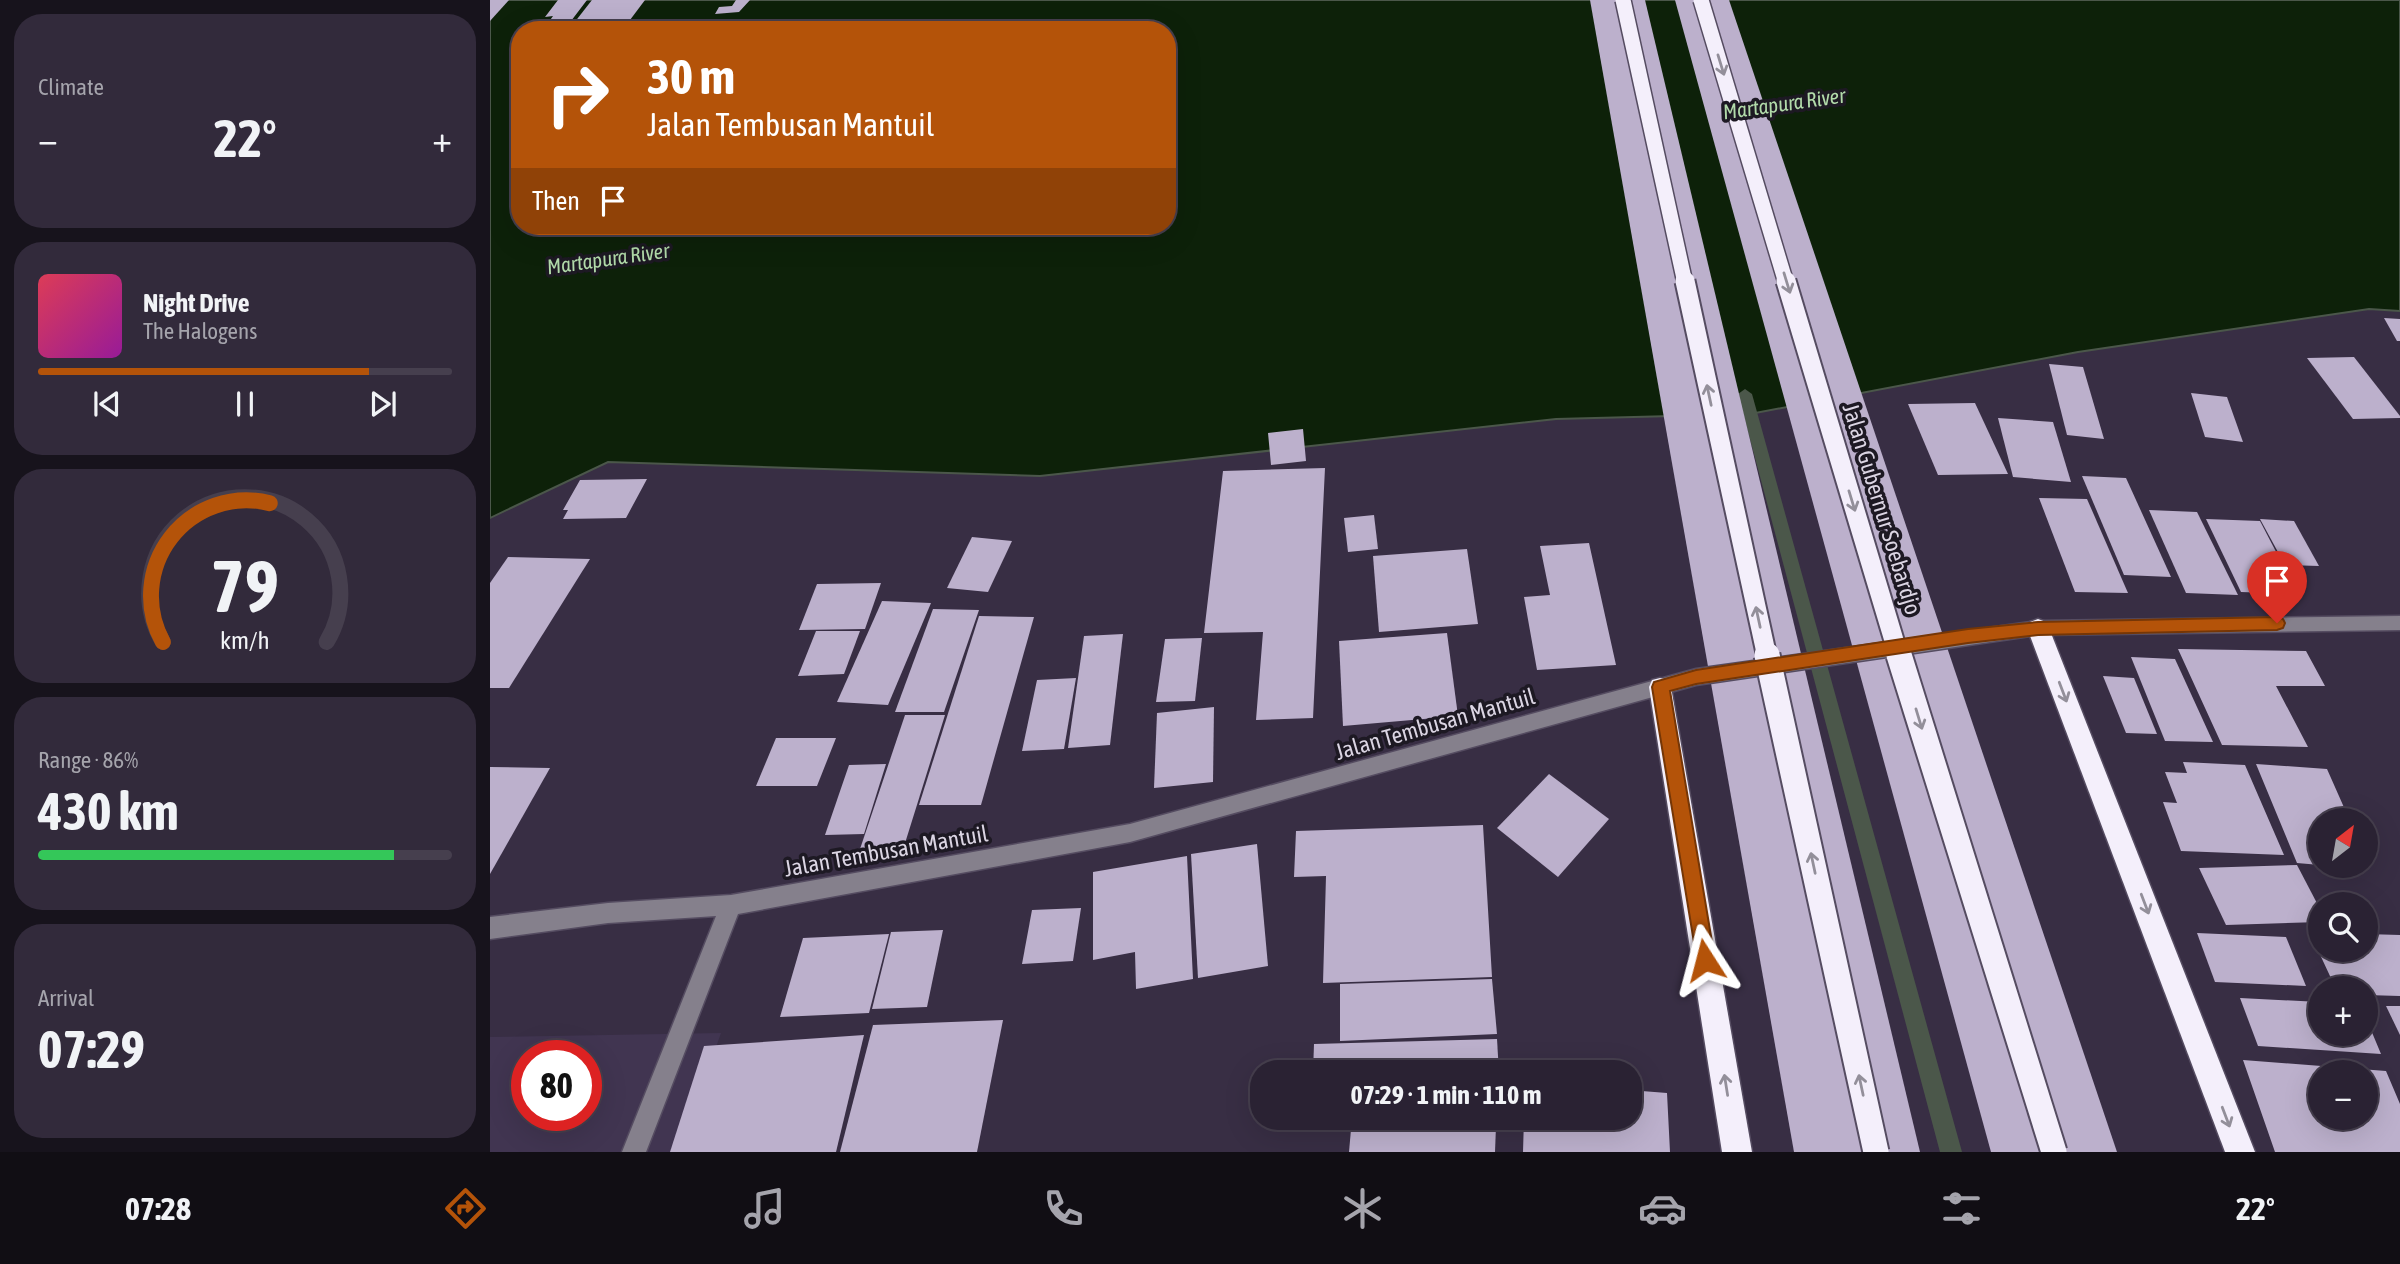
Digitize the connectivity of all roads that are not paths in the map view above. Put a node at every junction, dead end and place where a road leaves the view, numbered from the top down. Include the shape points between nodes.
1 (1623, 0) edge
2 (1701, 0) edge
3 (2400, 623) edge
4 (2038, 628) junction
5 (1660, 687) junction
6 (731, 905) junction
7 (490, 928) edge
8 (634, 1152) edge
9 (1737, 1152) edge
10 (1876, 1152) edge
11 (2054, 1152) edge
12 (2240, 1152) edge

10 -> 1 highway, bridge
2 -> 11 highway, Jalan Gubernur Soebardjo, bridge
3 - 4 street, Jalan Tembusan Mantuil
4 - 5 street, Jalan Tembusan Mantuil via 1709,675
4 -> 12 highway
5 - 6 street, Jalan Tembusan Mantuil via 1130,832
9 -> 5 highway
6 - 7 street, Jalan Tembusan Mantuil
6 - 8 street

